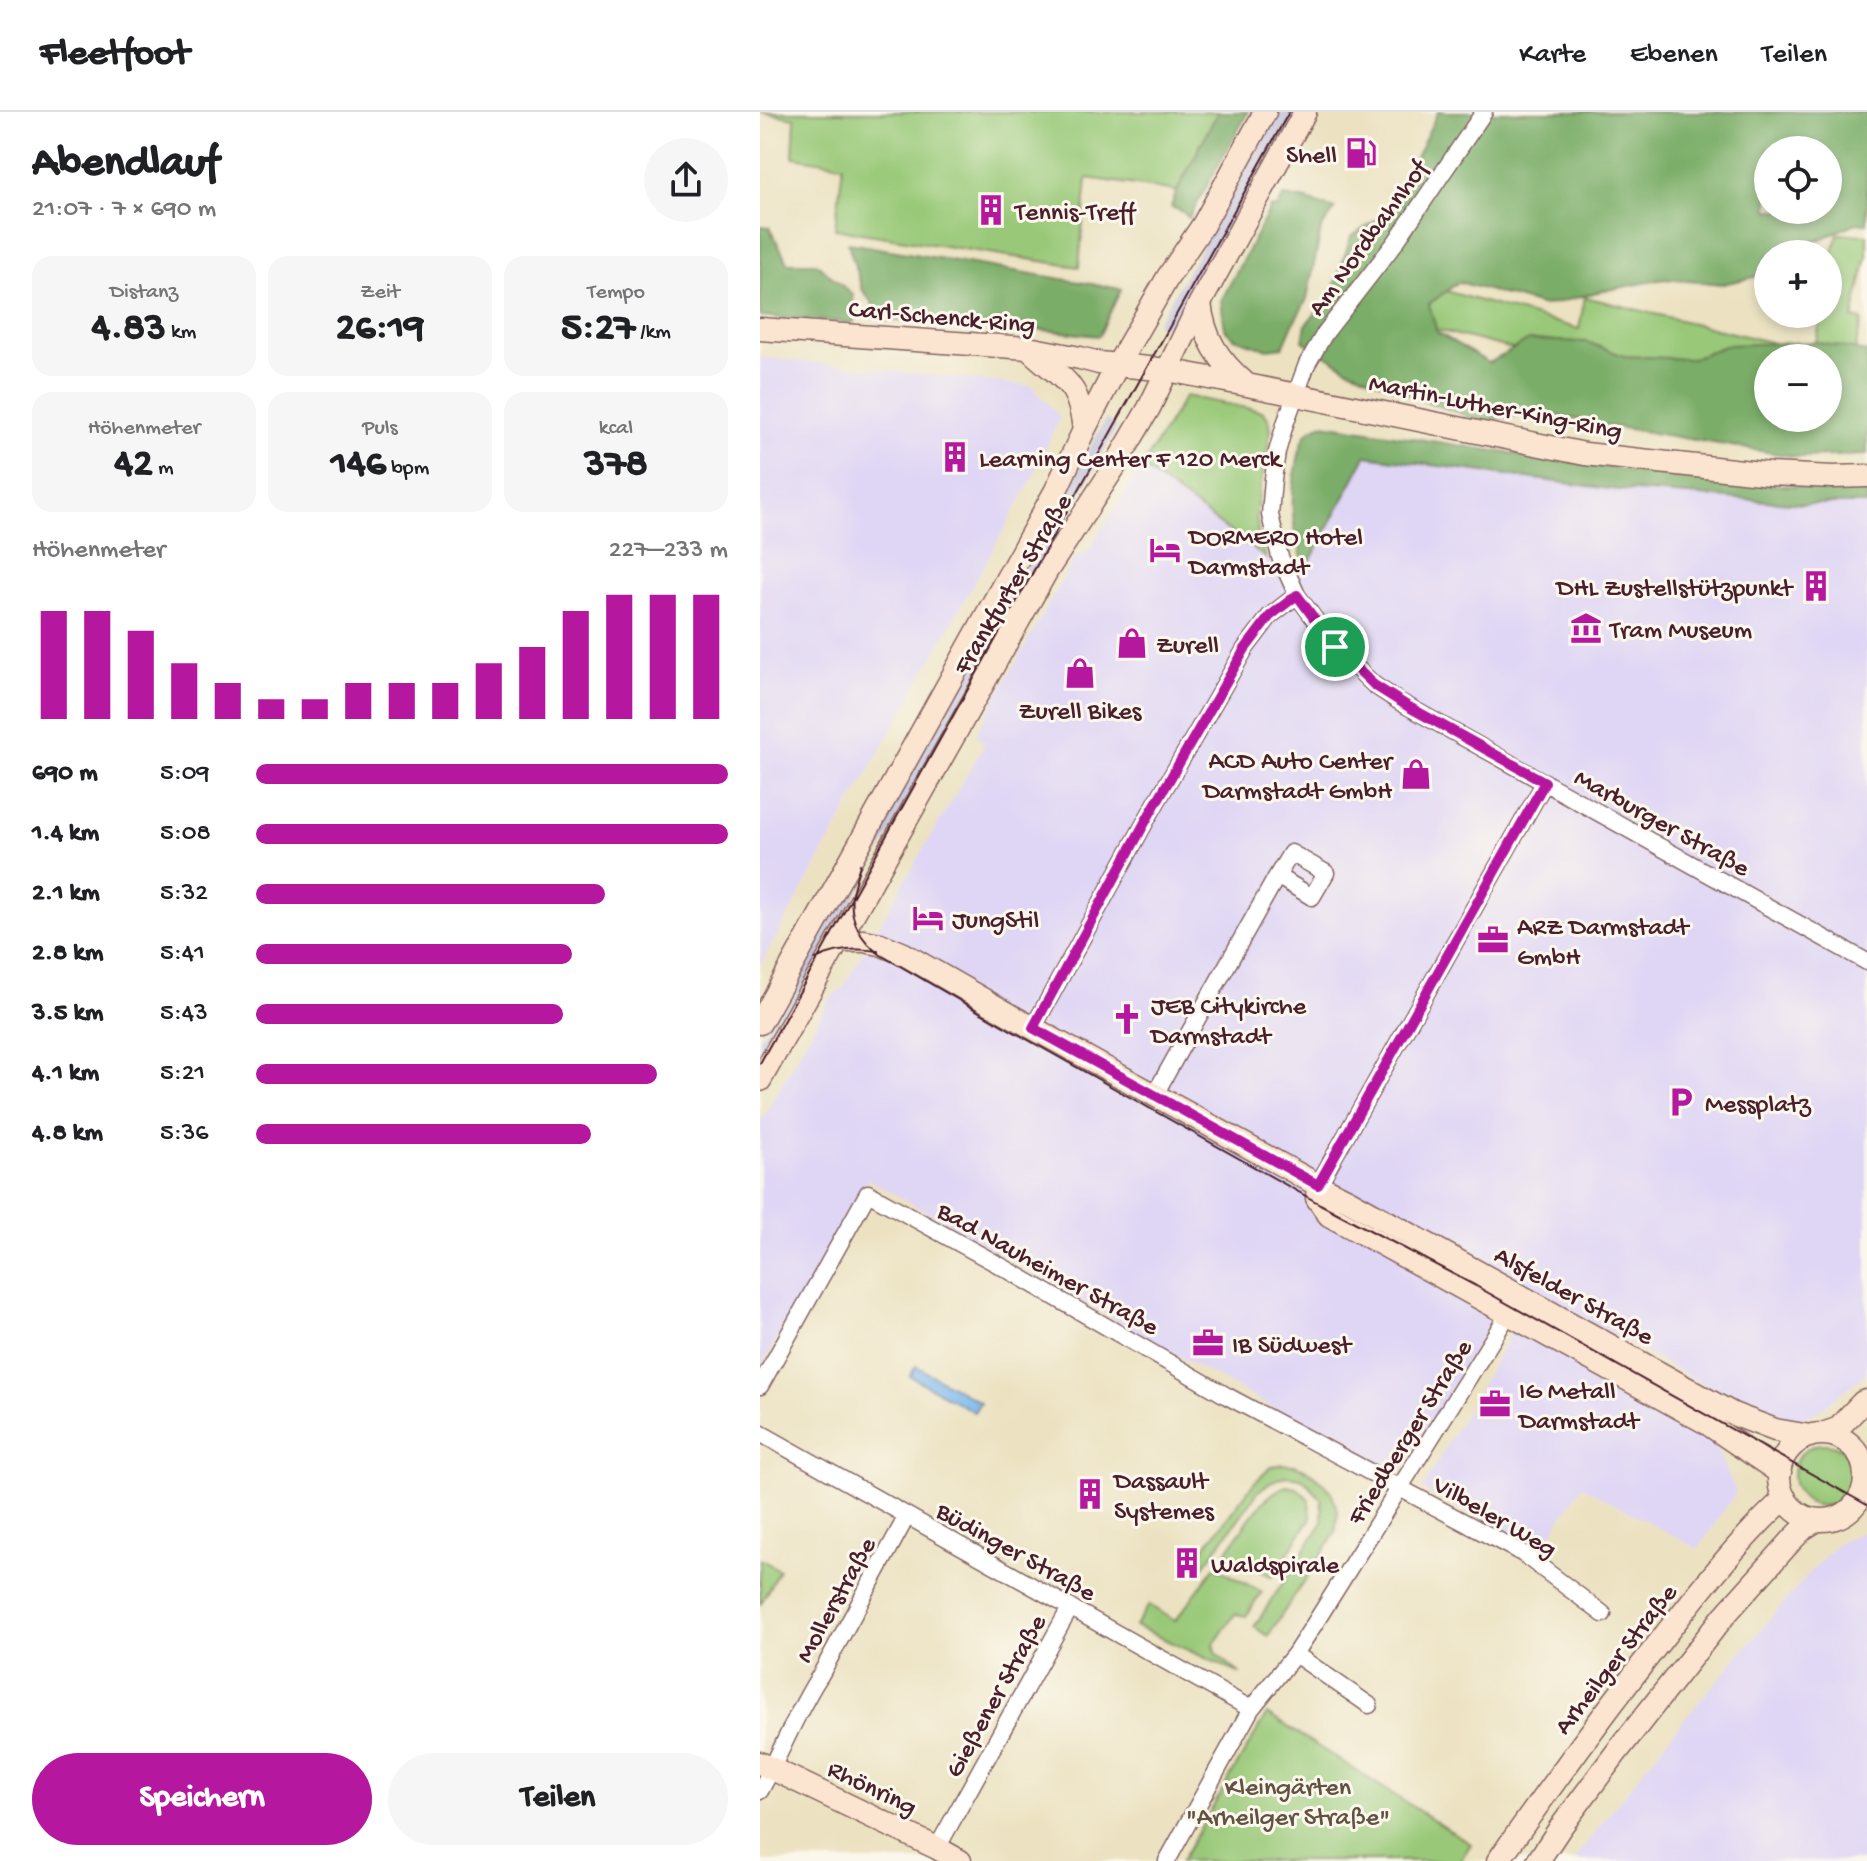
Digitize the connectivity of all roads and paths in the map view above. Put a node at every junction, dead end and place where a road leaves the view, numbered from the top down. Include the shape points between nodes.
1 (1265, 112) edge
2 (1305, 112) edge
3 (1484, 112) edge
4 (1200, 303) junction
5 (760, 329) edge
6 (1028, 348) junction
7 (1118, 364) junction
8 (1167, 370) junction
9 (1247, 385) junction
10 (1295, 395) junction
11 (1084, 430) junction
12 (1867, 476) edge
13 (1297, 595) junction
14 (1545, 782) junction
15 (1277, 876) dead end
16 (839, 941) junction
17 (1867, 962) edge
18 (760, 1023) edge
19 (1033, 1028) junction
20 (760, 1080) edge
21 (1155, 1094) junction
22 (1318, 1185) junction
23 (1509, 1313) junction
24 (760, 1386) edge
25 (1867, 1401) edge
26 (1867, 1417) edge
27 (760, 1433) edge
28 (1816, 1435) junction
29 (1854, 1449) junction
30 (1780, 1473) junction
31 (1401, 1488) junction
32 (1785, 1498) junction
33 (907, 1516) junction
34 (1817, 1520) junction
35 (1070, 1608) junction
36 (1603, 1614) dead end
37 (1295, 1654) junction
38 (1369, 1705) dead end
39 (1251, 1709) junction
40 (766, 1766) edge
41 (760, 1791) edge
42 (937, 1848) junction
43 (960, 1861) edge
44 (1168, 1861) edge
45 (1498, 1861) edge
46 (1538, 1861) edge

1 - 7 main road, Frankfurter Straße
2 - 4 main road, Frankfurter Straße
3 - 10 street, Am Nordbahnhof via 1395,243 1325,333
4 - 8 main road, Frankfurter Straße
4 - 9 main road via 1213,346
5 - 6 main road, Carl-Schenck-Ring
6 - 7 main road, Carl-Schenck-Ring
6 - 11 main road via 1069,384 1079,400
7 - 8 main road, Martin-Luther-King-Ring
7 - 11 main road, Frankfurter Straße
8 - 9 main road, Martin-Luther-King-Ring
8 - 16 main road, Frankfurter Straße via 1115,466 1046,572
9 - 10 main road, Martin-Luther-King-Ring
10 - 12 main road, Martin-Luther-King-Ring via 1585,454 1770,474
10 - 13 street, Marburger Straße via 1277,452 1270,515
11 - 18 main road, Frankfurter Straße via 1056,490
13 - 14 street, Marburger Straße via 1335,647 1374,685
13 - 19 street via 1270,616 1245,649
14 - 17 street, Marburger Straße
14 - 22 street
15 - 21 street
16 - 19 main road, Alsfelder Straße via 880,944 904,954
16 - 20 main road, Frankfurter Straße
19 - 21 main road, Alsfelder Straße
21 - 22 main road, Alsfelder Straße
22 - 23 main road, Alsfelder Straße via 1317,1198 1329,1215
22 - 28 main road, Alsfelder Straße via 1733,1414 1775,1430
23 - 30 main road, Alsfelder Straße via 1705,1422
23 - 31 street, Friedberger Straße
24 - 31 street, Bad Nauheimer Straße via 868,1193
25 - 28 main road via 1837,1429
26 - 29 main road via 1856,1432
27 - 33 street, Büdinger Straße
28 - 29 main road via 1834,1436
28 - 30 main road via 1789,1450
29 - 34 main road via 1865,1470 1863,1492 1845,1514
30 - 32 main road
31 - 36 street, Vilbeler Weg via 1522,1553
31 - 37 street, Friedberger Straße
32 - 34 main road via 1804,1516
32 - 45 main road, Arheilger Straße via 1694,1598
33 - 35 street, Büdinger Straße
33 - 40 street, Mollerstraße
34 - 46 main road via 1793,1539 1724,1616
35 - 39 street, Büdinger Straße
35 - 42 street, Gießener Straße
37 - 38 street
37 - 39 street, Friedberger Straße
39 - 44 street, Friedberger Straße
40 - 41 street, Mollerstraße
40 - 42 main road, Rhönring
42 - 43 main road, Rhönring

